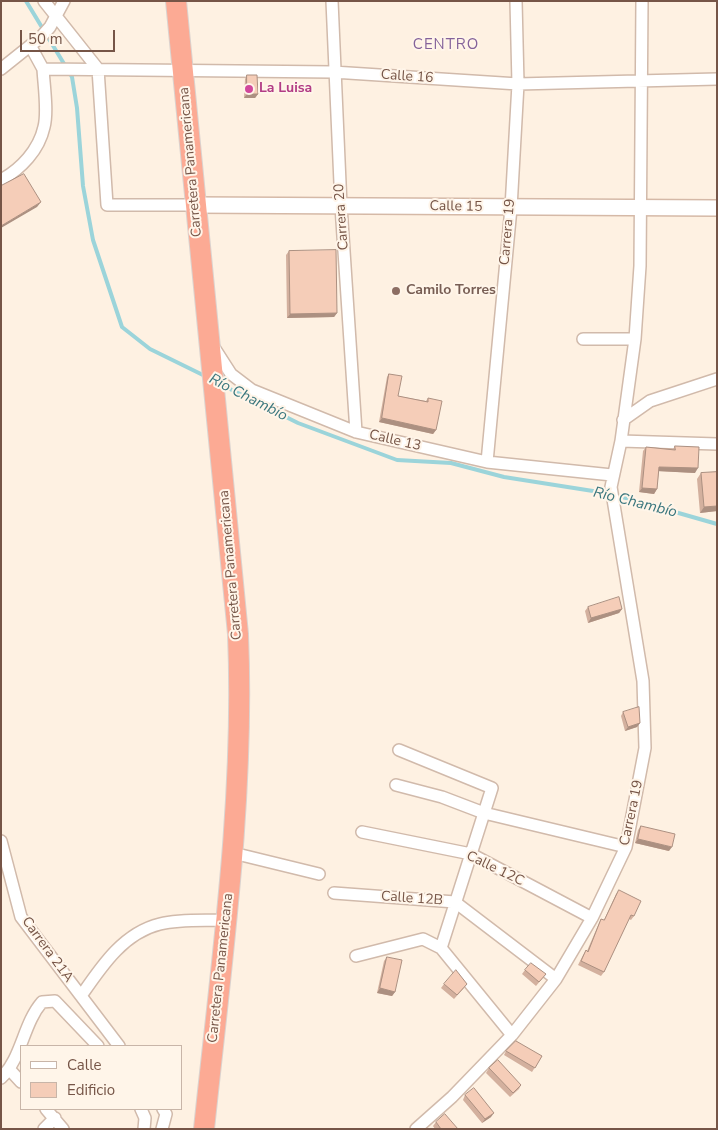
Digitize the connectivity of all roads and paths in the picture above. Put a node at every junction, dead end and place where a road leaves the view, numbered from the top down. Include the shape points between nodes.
1 (44, 1) edge
2 (64, 1) edge
3 (176, 1) edge
4 (332, 1) edge
5 (516, 1) edge
6 (642, 1) edge
7 (52, 22) junction
8 (31, 47) junction
9 (1, 68) edge
10 (43, 69) junction
11 (98, 69) junction
12 (183, 70) junction
13 (333, 72) junction
14 (717, 79) edge
15 (642, 81) junction
16 (518, 84) junction
17 (1, 180) edge
18 (195, 205) junction
19 (340, 206) junction
20 (510, 208) junction
21 (717, 208) edge
22 (639, 209) junction
23 (208, 338) junction
24 (583, 339) dead end
25 (635, 339) junction
26 (717, 379) edge
27 (623, 420) junction
28 (356, 432) junction
29 (621, 440) junction
30 (717, 444) edge
31 (487, 462) junction
32 (611, 481) junction
33 (399, 750) dead end
34 (396, 785) dead end
35 (484, 813) junction
36 (362, 832) dead end
37 (1, 841) edge
38 (626, 847) junction
39 (233, 853) junction
40 (471, 854) junction
41 (319, 874) dead end
42 (334, 894) dead end
43 (455, 902) junction
44 (592, 918) junction
45 (226, 920) junction
46 (441, 948) junction
47 (356, 956) dead end
48 (556, 979) junction
49 (81, 996) junction
50 (512, 1036) junction
51 (97, 1045) edge
52 (118, 1045) edge
53 (6, 1074) edge
54 (20, 1081) edge
55 (47, 1110) edge
56 (141, 1110) edge
57 (164, 1110) edge
58 (55, 1118) junction
59 (44, 1129) edge
60 (63, 1129) edge
61 (144, 1129) edge
62 (162, 1129) edge
63 (204, 1129) edge
64 (416, 1129) edge

1 - 7 street
2 - 7 street
3 - 12 highway, Carretera Panamericana
4 - 13 street, Carrera 20
5 - 16 street, Carrera 19
6 - 15 street
7 - 8 street
7 - 11 street
8 - 9 street
8 - 10 street
10 - 11 street, Calle 16
10 - 17 street via 44,127 34,151 17,171
11 - 12 street, Calle 16
11 - 18 street via 108,205
12 - 13 street, Calle 16
12 - 18 highway, Carretera Panamericana
13 - 16 street, Calle 16
13 - 19 street, Carrera 20
14 - 15 street, Calle 16
15 - 16 street, Calle 16
15 - 22 street
16 - 20 street, Carrera 19
18 - 19 main road, Calle 15
18 - 23 highway, Carretera Panamericana
19 - 20 main road, Calle 15
19 - 28 street, Carrera 20
20 - 22 main road, Calle 15
20 - 31 street, Carrera 19
21 - 22 main road, Calle 15
22 - 25 street via 640,266
23 - 28 street, Calle 13 via 231,374 252,390
23 - 39 highway, Carretera Panamericana via 238,634 241,698
24 - 25 street
25 - 27 street
26 - 27 street via 650,401
27 - 29 street
28 - 31 street, Calle 13
29 - 30 street
29 - 32 street, Carrera 19
31 - 32 street, Calle 13
32 - 38 street, Carrera 19 via 643,681 645,748
33 - 35 street via 492,788
34 - 35 street via 442,797
35 - 38 street
35 - 40 street
36 - 40 street, Calle 12C
37 - 49 street, Carrera 21A via 22,917
38 - 44 street, Carrera 19
39 - 41 street
39 - 45 highway, Carretera Panamericana
40 - 43 street
40 - 44 street, Calle 12C
42 - 43 street, Calle 12B
43 - 46 street
43 - 48 street, Calle 12B
44 - 48 street, Carrera 19
45 - 49 street via 160,924 142,930 107,958
45 - 63 highway, Carretera Panamericana
46 - 47 street via 423,939
46 - 50 street
48 - 50 street, Carrera 19
49 - 52 street, Carrera 21A
50 - 64 street, Carrera 19
51 - 53 street via 55,1001 42,1002 33,1012
53 - 54 street
55 - 58 street
56 - 61 street via 145,1118
57 - 62 street via 166,1114
58 - 59 street
58 - 60 street

